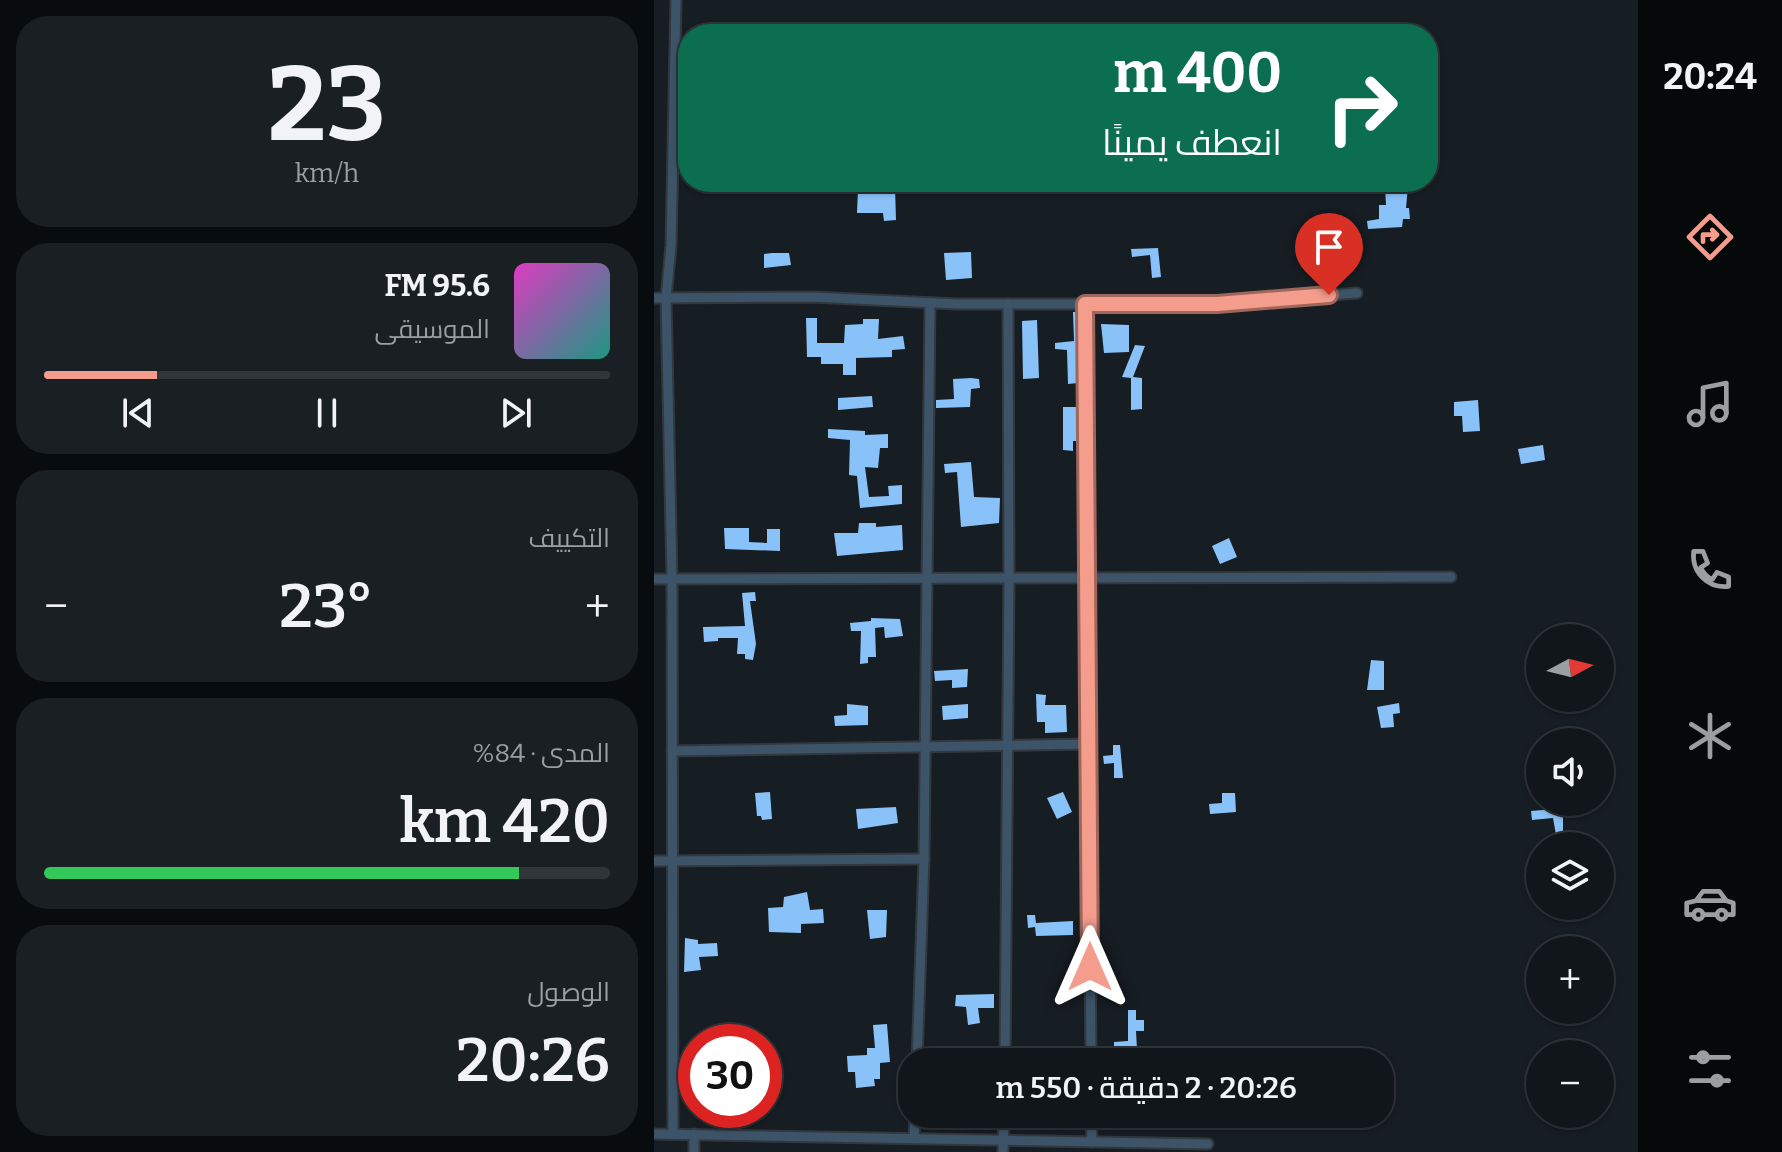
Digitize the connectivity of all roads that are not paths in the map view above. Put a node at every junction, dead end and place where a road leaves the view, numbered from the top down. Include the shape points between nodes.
1 (676, 0) edge
2 (1357, 293) dead end
3 (654, 298) edge
4 (666, 298) junction
5 (930, 303) junction
6 (1008, 304) junction
7 (1085, 304) junction
8 (1087, 577) junction
9 (1451, 577) dead end
10 (927, 578) junction
11 (1009, 578) junction
12 (654, 579) edge
13 (672, 579) junction
14 (1089, 744) junction
15 (1009, 745) junction
16 (925, 746) junction
17 (672, 751) junction
18 (924, 859) junction
19 (654, 861) edge
20 (672, 862) junction
21 (917, 1048) edge
22 (1005, 1048) edge
23 (1091, 1048) edge
24 (914, 1128) edge
25 (1004, 1128) edge
26 (1092, 1128) edge
27 (654, 1134) edge
28 (673, 1134) junction
29 (694, 1134) junction
30 (914, 1138) junction
31 (1004, 1140) junction
32 (1092, 1142) junction
33 (1208, 1144) dead end
34 (694, 1152) edge
35 (1003, 1152) edge

1 - 4 street
2 - 7 street via 1217,304
3 - 4 street
4 - 5 street
4 - 13 street
5 - 6 street
5 - 10 street
6 - 7 street
6 - 11 street
7 - 8 street
8 - 9 street
8 - 11 street
8 - 14 street
10 - 11 street
10 - 13 street
10 - 16 street
11 - 15 street
12 - 13 street
13 - 17 street
14 - 15 street
14 - 23 street
15 - 16 street
15 - 22 street
16 - 17 street
16 - 18 street
17 - 20 street
18 - 20 street
18 - 21 street
19 - 20 street
20 - 28 street
24 - 30 street
25 - 31 street
26 - 32 street
27 - 28 street
28 - 29 street
29 - 30 street
29 - 34 street
30 - 31 street
31 - 32 street
31 - 35 street
32 - 33 street

